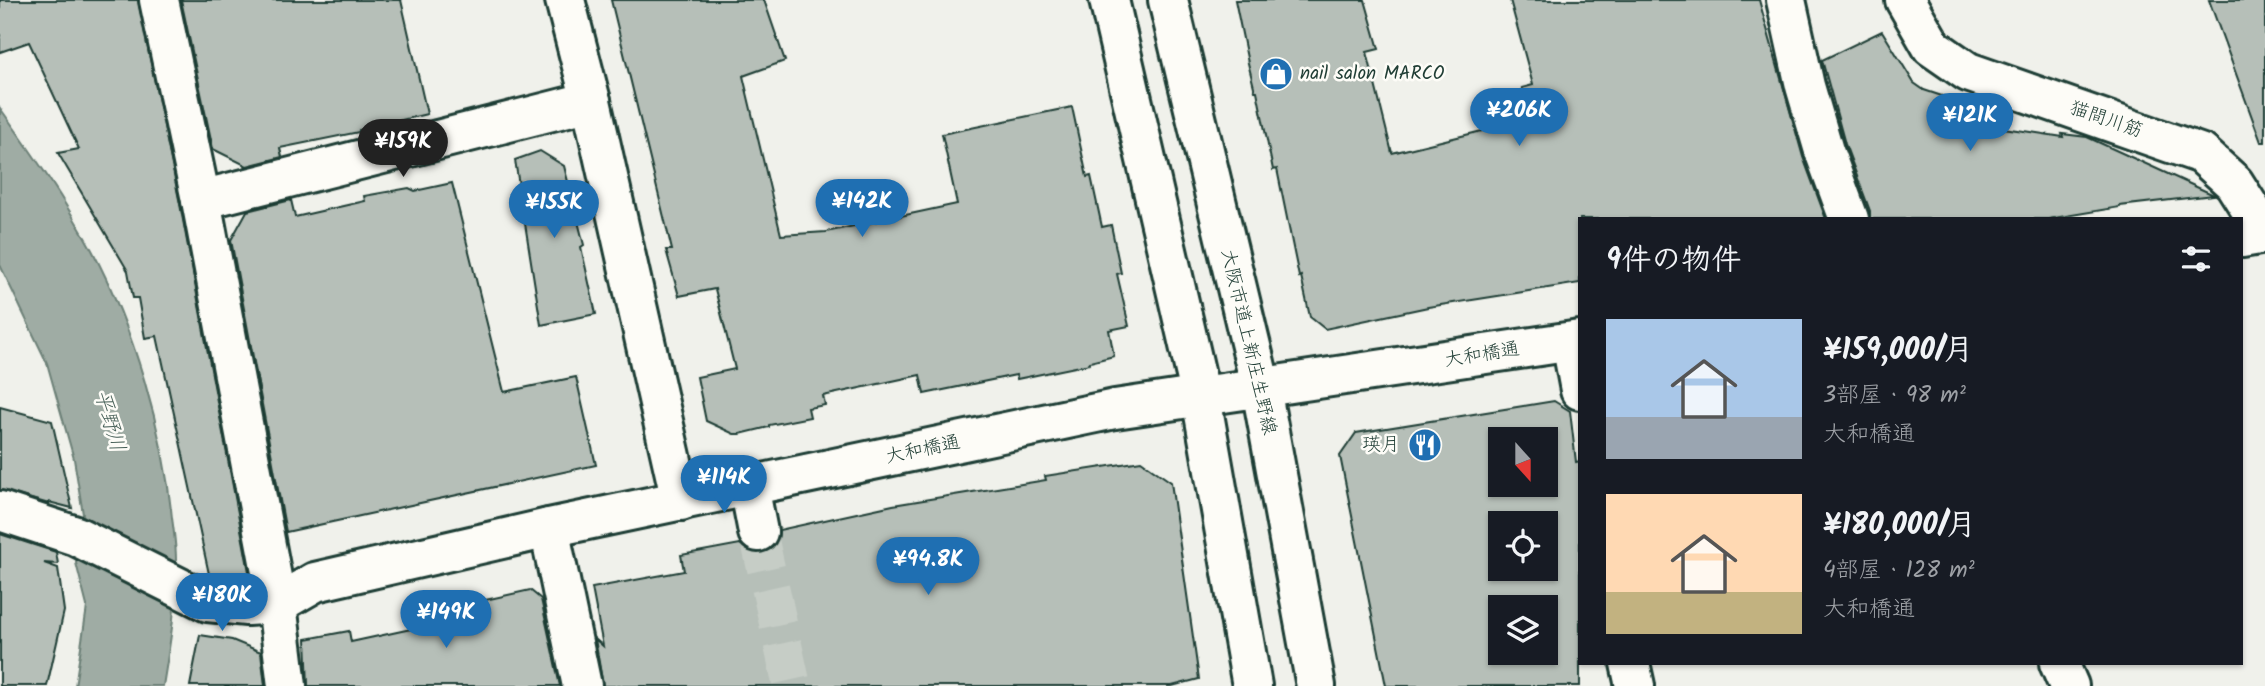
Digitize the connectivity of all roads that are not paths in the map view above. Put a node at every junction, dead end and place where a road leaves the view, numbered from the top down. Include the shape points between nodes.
1 (159, 0) edge
2 (565, 0) edge
3 (1109, 0) edge
4 (1168, 0) edge
5 (1786, 0) edge
6 (1905, 0) edge
7 (591, 101) junction
8 (201, 200) junction
9 (1848, 217) edge
10 (2265, 233) edge
11 (2243, 238) edge
12 (1576, 341) edge
13 (1578, 366) edge
14 (1261, 388) junction
15 (1201, 397) junction
16 (749, 486) junction
17 (681, 501) junction
18 (0, 511) edge
19 (548, 528) junction
20 (758, 532) tunnel mouth
21 (277, 604) junction
22 (1630, 665) edge
23 (2060, 665) edge
24 (287, 686) edge
25 (582, 686) edge
26 (1252, 686) edge
27 (1316, 686) edge
28 (1635, 686) edge
29 (2069, 686) edge

1 - 8 street
2 - 7 street
3 - 15 street
4 - 14 street, 大阪市道上新庄生野線
5 - 9 street via 1805,86
6 - 10 street, 猫間川筋 via 1932,47 1968,72 2202,154 2234,183
7 - 8 street
7 - 17 street
8 - 21 street
10 - 11 street
12 - 13 street
12 - 14 street, 大和橋通
14 - 15 street, 大和橋通
14 - 27 street, 大阪市道上新庄生野線
15 - 16 street, 大和橋通 via 1115,409
15 - 26 street
16 - 17 street, 大和橋通
16 - 20 street
17 - 19 street, 大和橋通
18 - 21 street via 76,536 208,602
19 - 21 street, 大和橋通 via 315,582
19 - 25 street
21 - 24 street
22 - 28 street
23 - 29 street

